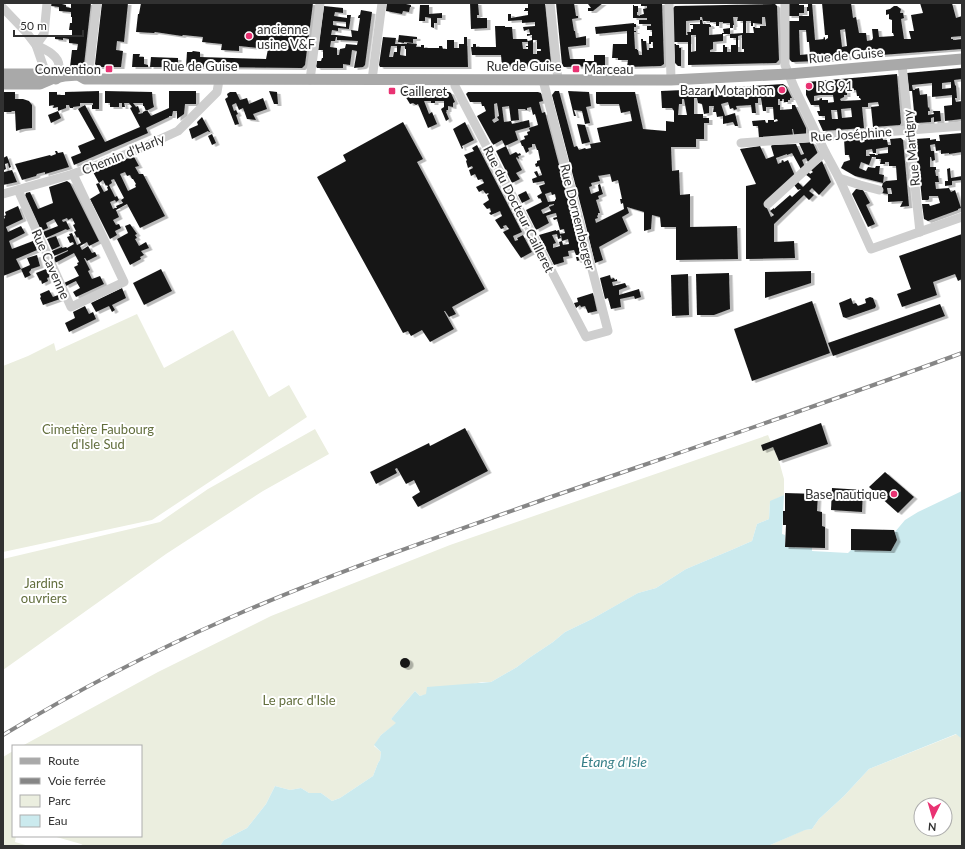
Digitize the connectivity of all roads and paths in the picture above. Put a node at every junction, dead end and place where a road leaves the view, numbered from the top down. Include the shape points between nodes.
1 (46, 3) edge
2 (97, 3) edge
3 (320, 3) edge
4 (382, 3) edge
5 (550, 3) edge
6 (669, 3) edge
7 (672, 3) edge
8 (785, 3) edge
9 (3, 8) edge
10 (36, 45) junction
11 (962, 59) edge
12 (902, 65) junction
13 (3, 74) edge
14 (789, 74) junction
15 (54, 78) junction
16 (86, 79) junction
17 (219, 80) junction
18 (310, 80) junction
19 (372, 80) junction
20 (455, 80) junction
21 (543, 80) junction
22 (558, 80) junction
23 (671, 80) junction
24 (3, 84) edge
25 (962, 126) edge
26 (909, 130) junction
27 (818, 137) junction
28 (741, 143) dead end
29 (825, 152) junction
30 (72, 174) junction
31 (839, 178) junction
32 (18, 190) junction
33 (879, 190) dead end
34 (3, 194) edge
35 (768, 204) dead end
36 (962, 217) edge
37 (920, 232) junction
38 (586, 337) joint

1 - 10 street via 44,34
2 - 16 street
3 - 18 street
4 - 19 street
5 - 22 street
6 - 7 street
6 - 23 street
8 - 14 street via 786,65
9 - 10 street
10 - 15 street via 44,68
10 - 15 street via 55,56 59,68
11 - 12 main road, Rue de Guise
12 - 14 main road, Rue de Guise
12 - 26 street, Rue Martigny
13 - 15 main road, Rue de Guise via 39,74
14 - 23 main road, Rue de Guise
14 - 27 street
15 - 16 main road, Rue de Guise via 78,75
15 - 24 main road, Rue de Guise via 40,84
16 - 17 main road, Rue de Guise
17 - 18 main road, Rue de Guise
17 - 30 street, Chemin d'Harly via 217,92 178,131 132,152
18 - 19 main road, Rue de Guise
19 - 20 main road, Rue de Guise
20 - 21 main road, Rue de Guise
20 - 38 street, Rue du Docteur Cailleret via 455,86
21 - 22 main road, Rue de Guise
21 - 38 street, Rue Dornemberger via 608,331
22 - 23 main road, Rue de Guise
25 - 26 street, Rue Joséphine
26 - 27 street, Rue Joséphine
26 - 37 street, Rue Martigny
27 - 28 street, Rue Joséphine
27 - 29 street
29 - 31 street
29 - 35 street
30 - 32 street, Chemin d'Harly
30 - 32 street, Rue Cavenne via 124,282 71,307
31 - 33 street
31 - 37 street via 871,249
32 - 34 street, Chemin d'Harly
36 - 37 street

